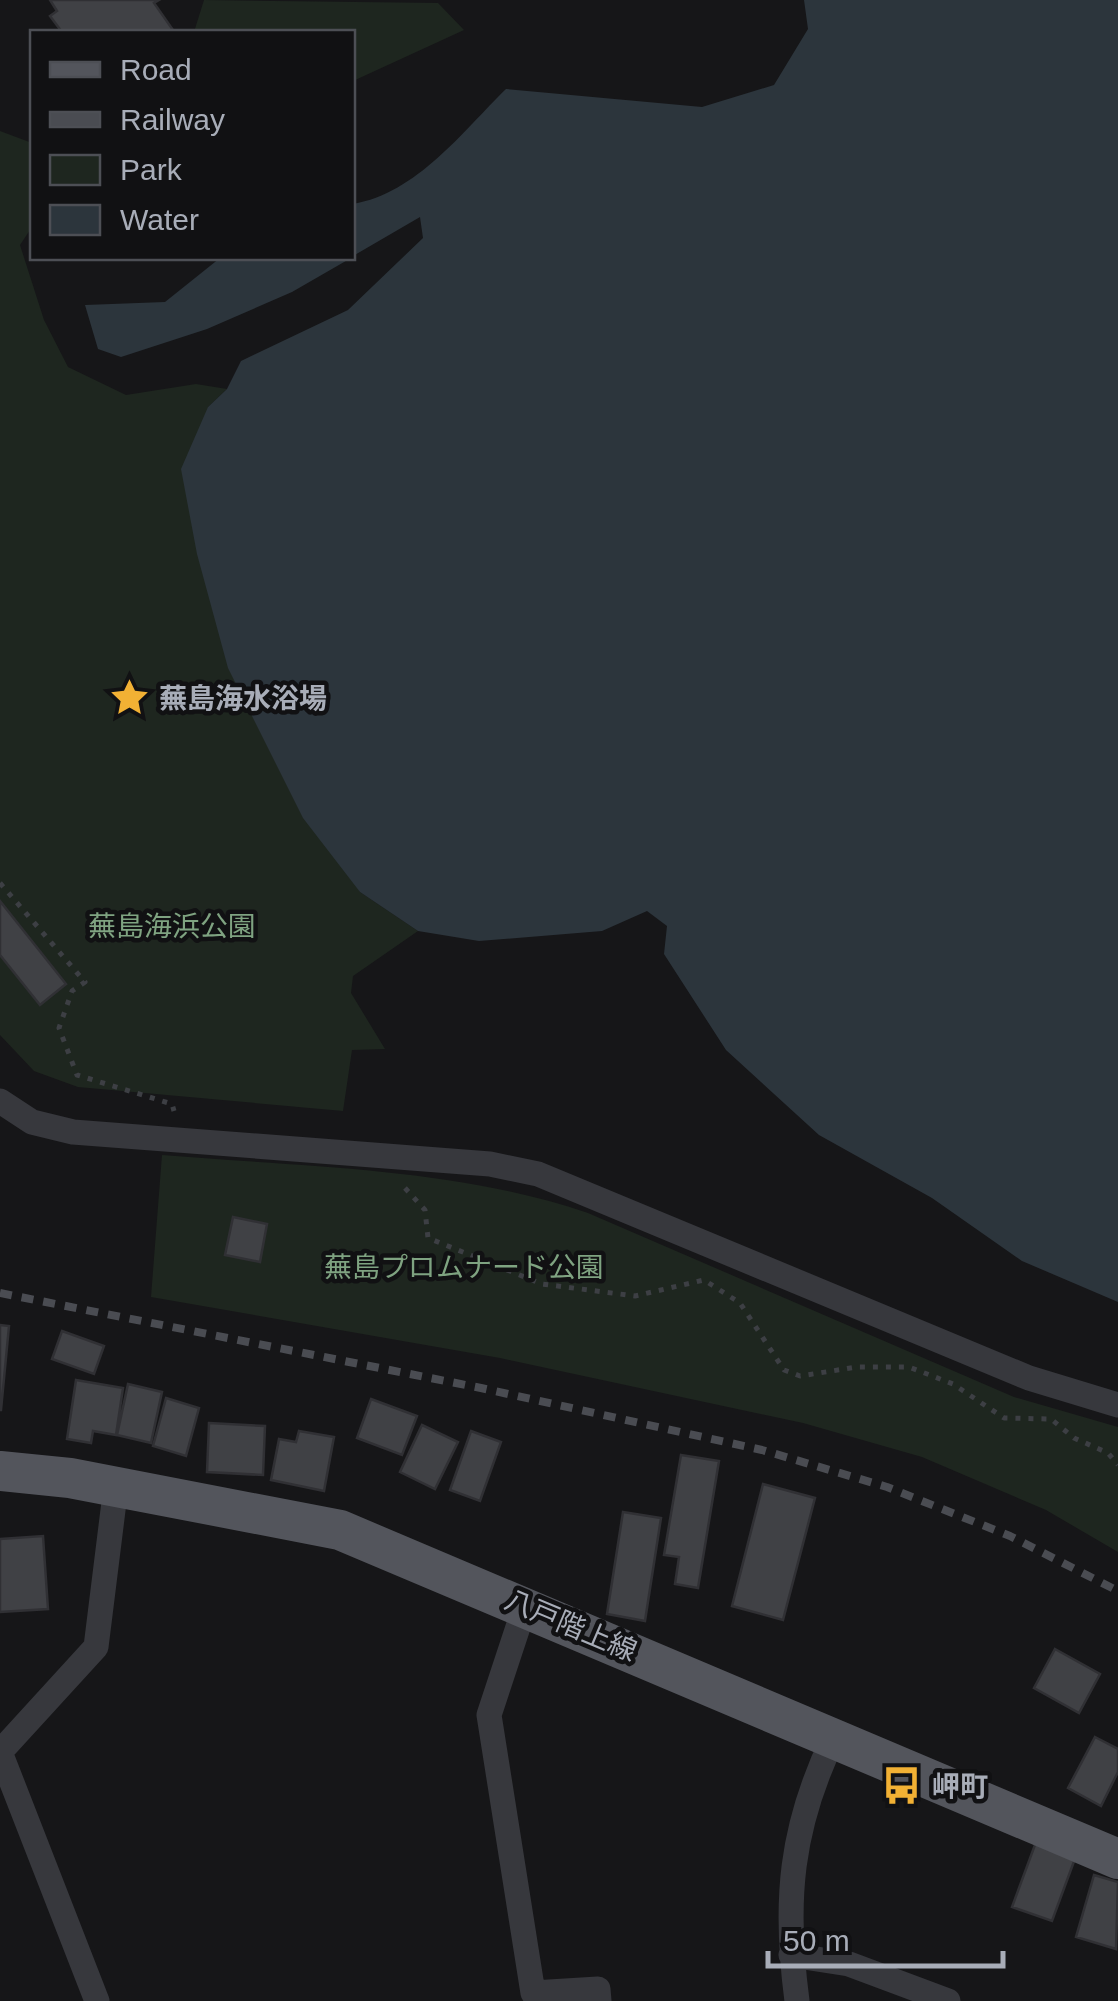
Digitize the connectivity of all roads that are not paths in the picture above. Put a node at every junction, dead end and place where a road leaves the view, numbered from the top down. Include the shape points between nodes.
1 (0, 1102) edge
2 (1118, 1406) edge
3 (0, 1471) edge
4 (116, 1486) junction
5 (525, 1606) junction
6 (834, 1737) junction
7 (0, 1752) edge
8 (1118, 1859) edge
9 (791, 1955) junction
10 (97, 2001) edge
11 (599, 2001) edge
12 (797, 2001) edge
13 (948, 2001) edge

1 - 2 street via 32,1122 73,1132 490,1164 538,1174 1028,1378
3 - 4 main road, 八戸階上線
4 - 5 main road, 八戸階上線 via 340,1530
4 - 7 street via 96,1647
5 - 6 main road, 八戸階上線
5 - 11 street via 489,1715 522,1939 534,1993 598,1989
6 - 8 main road, 八戸階上線
6 - 9 street via 808,1790 796,1848
7 - 10 street
9 - 12 street
9 - 13 street via 849,1964

